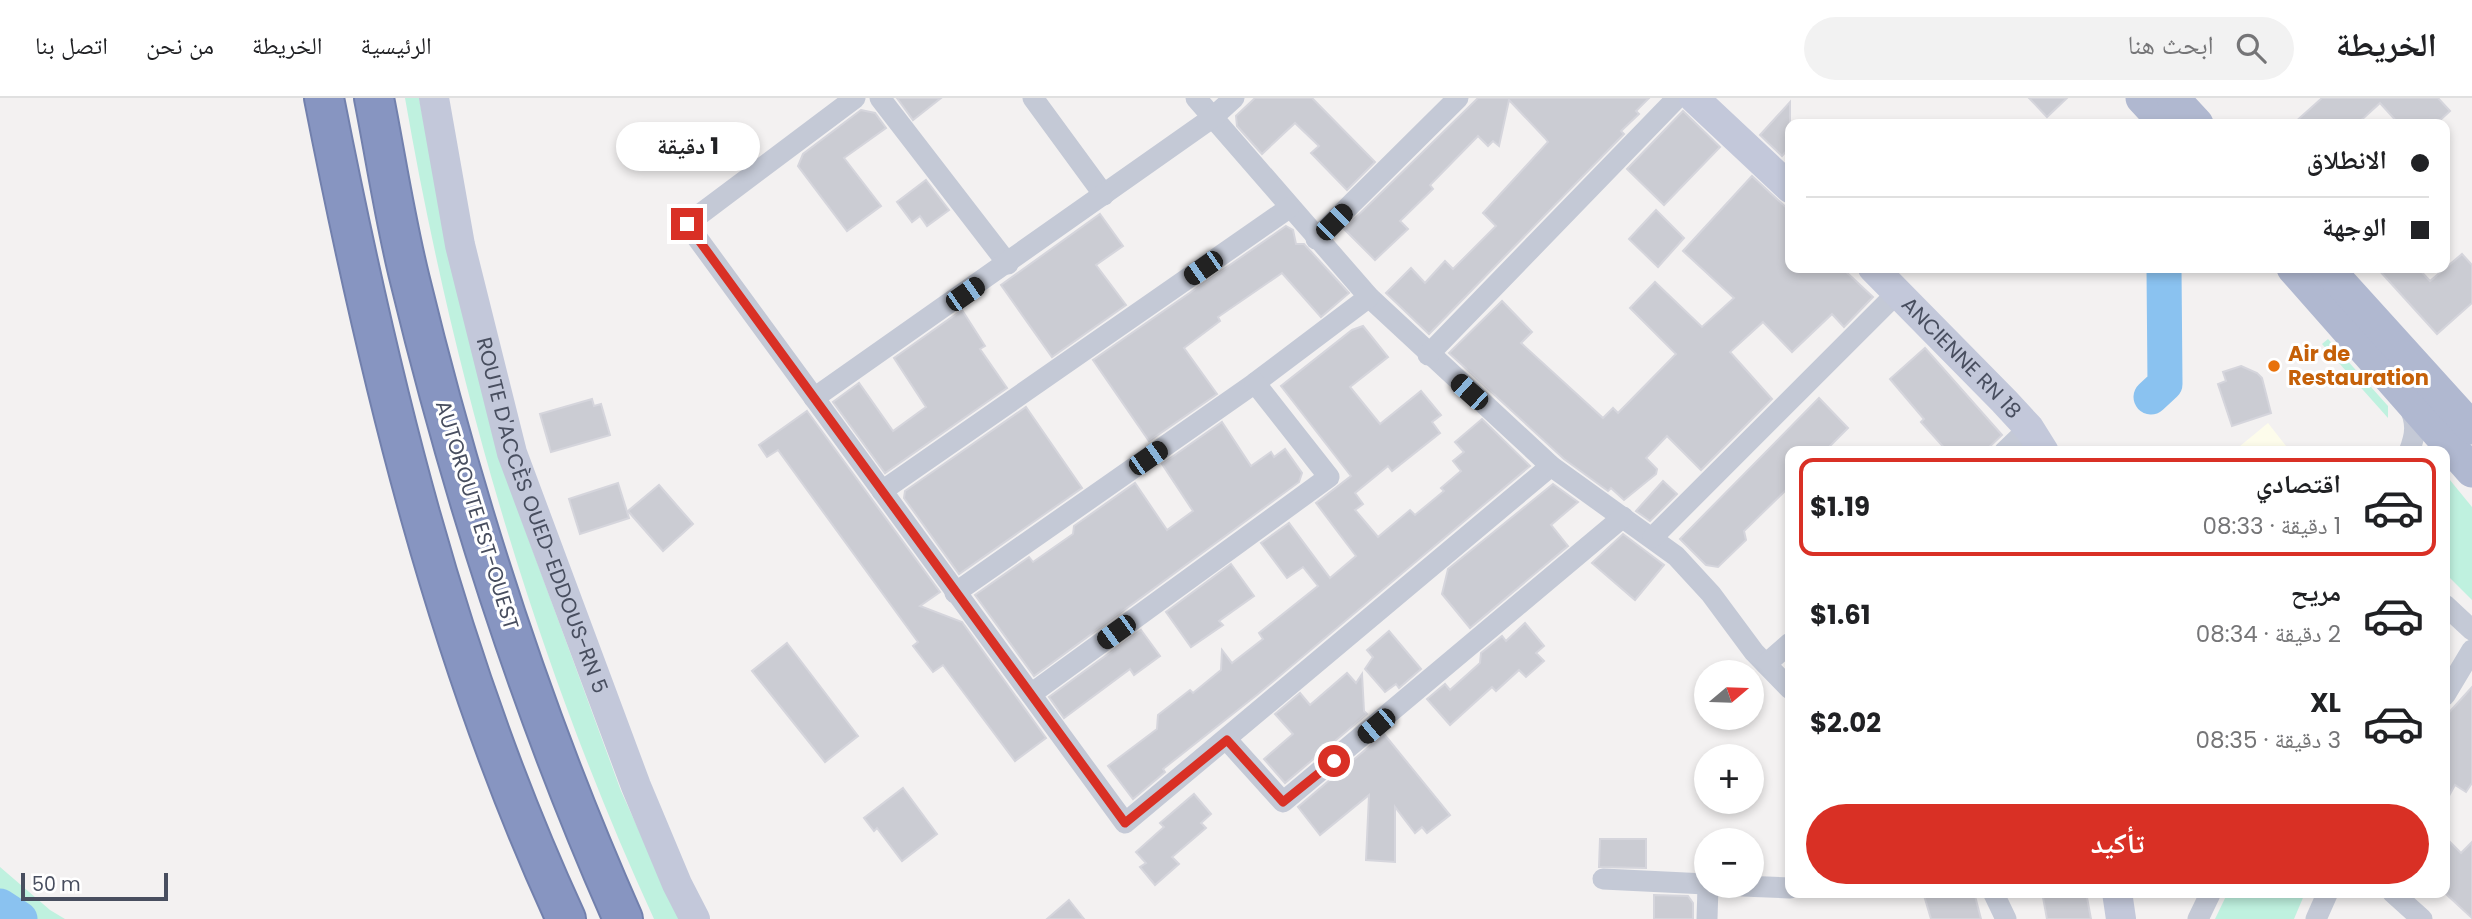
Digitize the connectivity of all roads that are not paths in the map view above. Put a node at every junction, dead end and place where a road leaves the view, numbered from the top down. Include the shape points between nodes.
1 (324, 98) edge
2 (374, 98) edge
3 (434, 98) edge
4 (855, 98) edge
5 (880, 98) edge
6 (1033, 98) edge
7 (1196, 98) edge
8 (1234, 98) edge
9 (1458, 98) edge
10 (1678, 98) edge
11 (1694, 98) edge
12 (2142, 98) edge
13 (2173, 98) edge
14 (1212, 118) junction
15 (2161, 119) edge
16 (2192, 119) edge
17 (1785, 183) edge
18 (1104, 195) junction
19 (1289, 208) junction
20 (1316, 239) junction
21 (1008, 264) junction
22 (1877, 273) edge
23 (2297, 273) edge
24 (2331, 273) edge
25 (1898, 292) junction
26 (1369, 298) junction
27 (1429, 355) junction
28 (1255, 383) junction
29 (2402, 391) junction
30 (814, 398) junction
31 (2037, 440) edge
32 (2020, 446) edge
33 (2411, 446) edge
34 (2466, 450) edge
35 (1551, 466) junction
36 (882, 491) junction
37 (1623, 517) junction
38 (1653, 537) junction
39 (955, 593) junction
40 (2450, 610) edge
41 (2472, 630) edge
42 (1785, 647) edge
43 (2472, 650) edge
44 (1766, 664) junction
45 (1785, 685) edge
46 (2450, 687) edge
47 (1031, 694) junction
48 (1227, 740) junction
49 (1603, 879) dead end
50 (1694, 884) edge
51 (1764, 887) edge
52 (1785, 888) edge
53 (1707, 898) edge
54 (1996, 898) edge
55 (2118, 898) edge
56 (2208, 898) edge
57 (2325, 898) edge
58 (2399, 898) edge
59 (566, 919) edge
60 (623, 919) edge
61 (695, 919) edge
62 (1707, 919) edge
63 (2006, 919) edge
64 (2121, 919) edge
65 (2199, 919) edge
66 (2316, 919) edge
67 (2422, 919) edge

1 - 59 highway via 408,476 524,824
2 - 60 highway, AUTOROUTE EST-OUEST via 409,279 469,496 525,675
3 - 61 main road, ROUTE D'ACCÈS OUED-EDDOUS-RN 5 via 460,245 512,453 636,786
4 - 30 street via 687,224
5 - 21 street
6 - 18 street
7 - 14 street
8 - 14 street
9 - 20 street
10 - 27 street
11 - 17 main road
12 - 15 main road
13 - 16 main road
14 - 18 street
14 - 19 street
18 - 21 street
19 - 20 street
19 - 36 street
20 - 26 street
21 - 30 street
22 - 25 main road, ANCIENNE RN 18
23 - 29 main road
24 - 34 main road
25 - 31 main road, ANCIENNE RN 18
25 - 38 street
26 - 27 street
26 - 28 street
27 - 35 street
28 - 39 street
28 - 47 street via 1329,477
29 - 33 street via 2416,420
29 - 34 main road
30 - 36 street
31 - 32 street
35 - 37 street
35 - 48 street
36 - 39 street
37 - 38 street
37 - 48 street via 1283,802
38 - 44 street via 1711,594
39 - 47 street
40 - 41 street
42 - 44 street
43 - 46 street
44 - 45 street
47 - 48 street via 1125,823
49 - 50 street
51 - 52 street
53 - 62 street
54 - 63 street
55 - 64 main road
56 - 65 street
57 - 66 street
58 - 67 street

